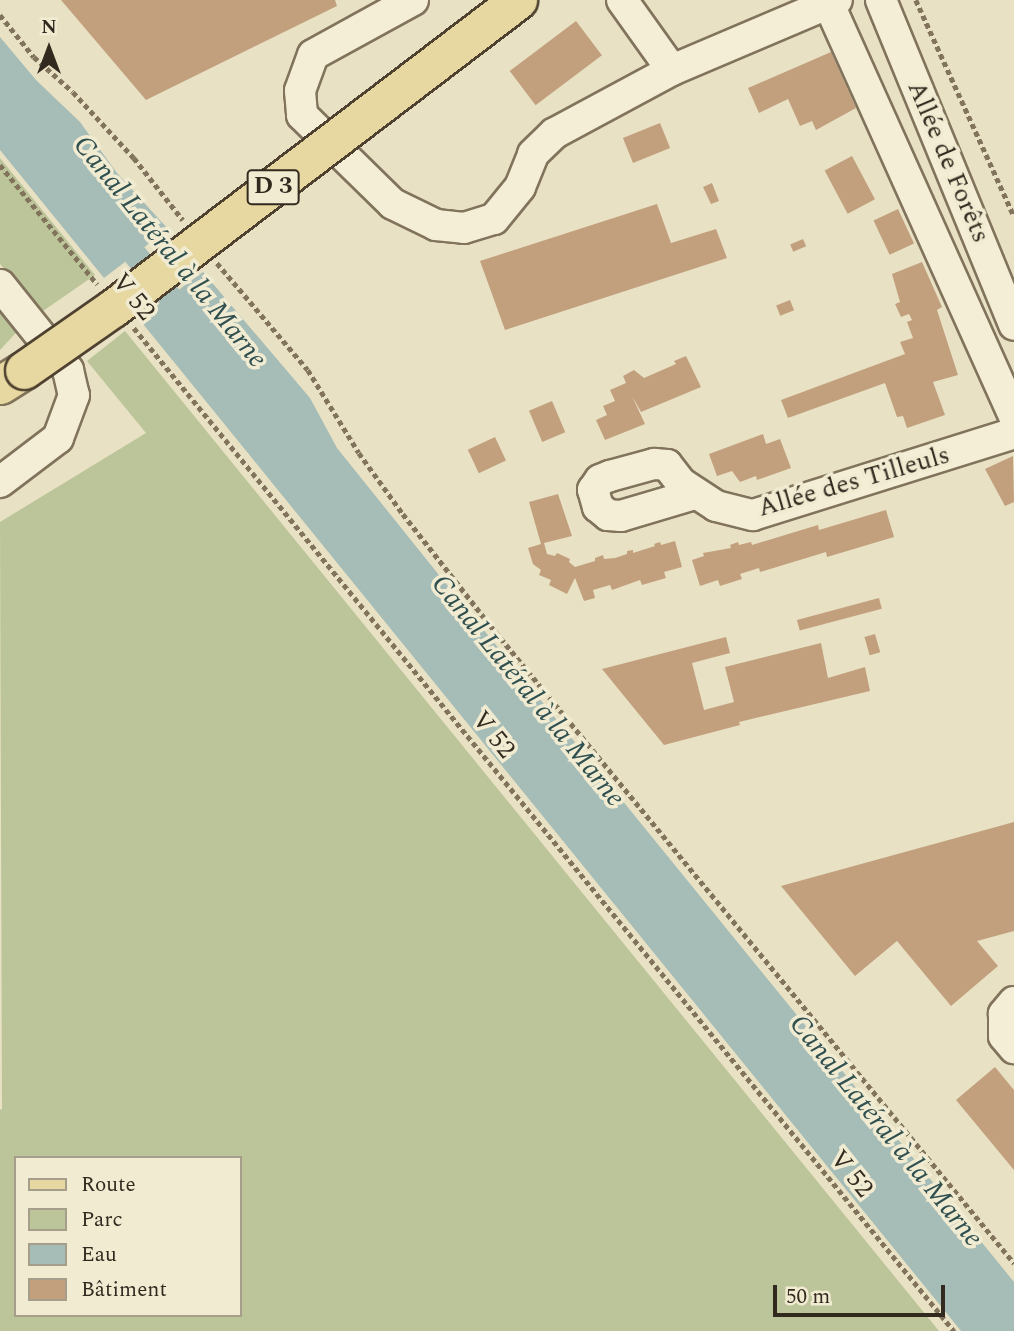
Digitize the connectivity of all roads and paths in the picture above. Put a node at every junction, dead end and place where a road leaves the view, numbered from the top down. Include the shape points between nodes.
1 (413, 0) edge
2 (518, 0) edge
3 (622, 0) edge
4 (881, 0) edge
5 (916, 0) edge
6 (831, 1) edge
7 (0, 15) edge
8 (672, 70) junction
9 (935, 131) junction
10 (893, 148) junction
11 (0, 165) edge
12 (1014, 216) edge
13 (191, 230) dead end
14 (216, 261) dead end
15 (0, 285) edge
16 (106, 294) dead end
17 (1003, 296) junction
18 (967, 312) junction
19 (1014, 325) edge
20 (132, 327) dead end
21 (12, 378) edge
22 (1014, 416) edge
23 (1014, 433) edge
24 (0, 482) edge
25 (695, 494) dead end
26 (1014, 1002) edge
27 (1014, 1048) edge
28 (1014, 1263) edge
29 (954, 1331) edge

1 - 8 street via 313,55 300,91 302,115 393,204 436,225 464,228 494,219 520,187 533,154 555,133
2 - 21 main road, D 3, bridge via 124,300
3 - 8 street
4 - 9 street, Allée de Forêts
5 - 12 path
6 - 8 street
6 - 10 street
7 - 13 path via 34,57 134,158
9 - 10 street
9 - 17 street, Allée de Forêts
10 - 18 street
11 - 16 path, V 52
14 - 28 path via 309,370 374,474 490,625
15 - 24 street via 68,370 74,395 58,438
17 - 18 street
17 - 19 street, Allée de Forêts
18 - 22 street
20 - 29 path, V 52
23 - 25 street, Allée des Tilleuls via 753,515 716,506
26 - 27 street via 1004,1014 1004,1036

